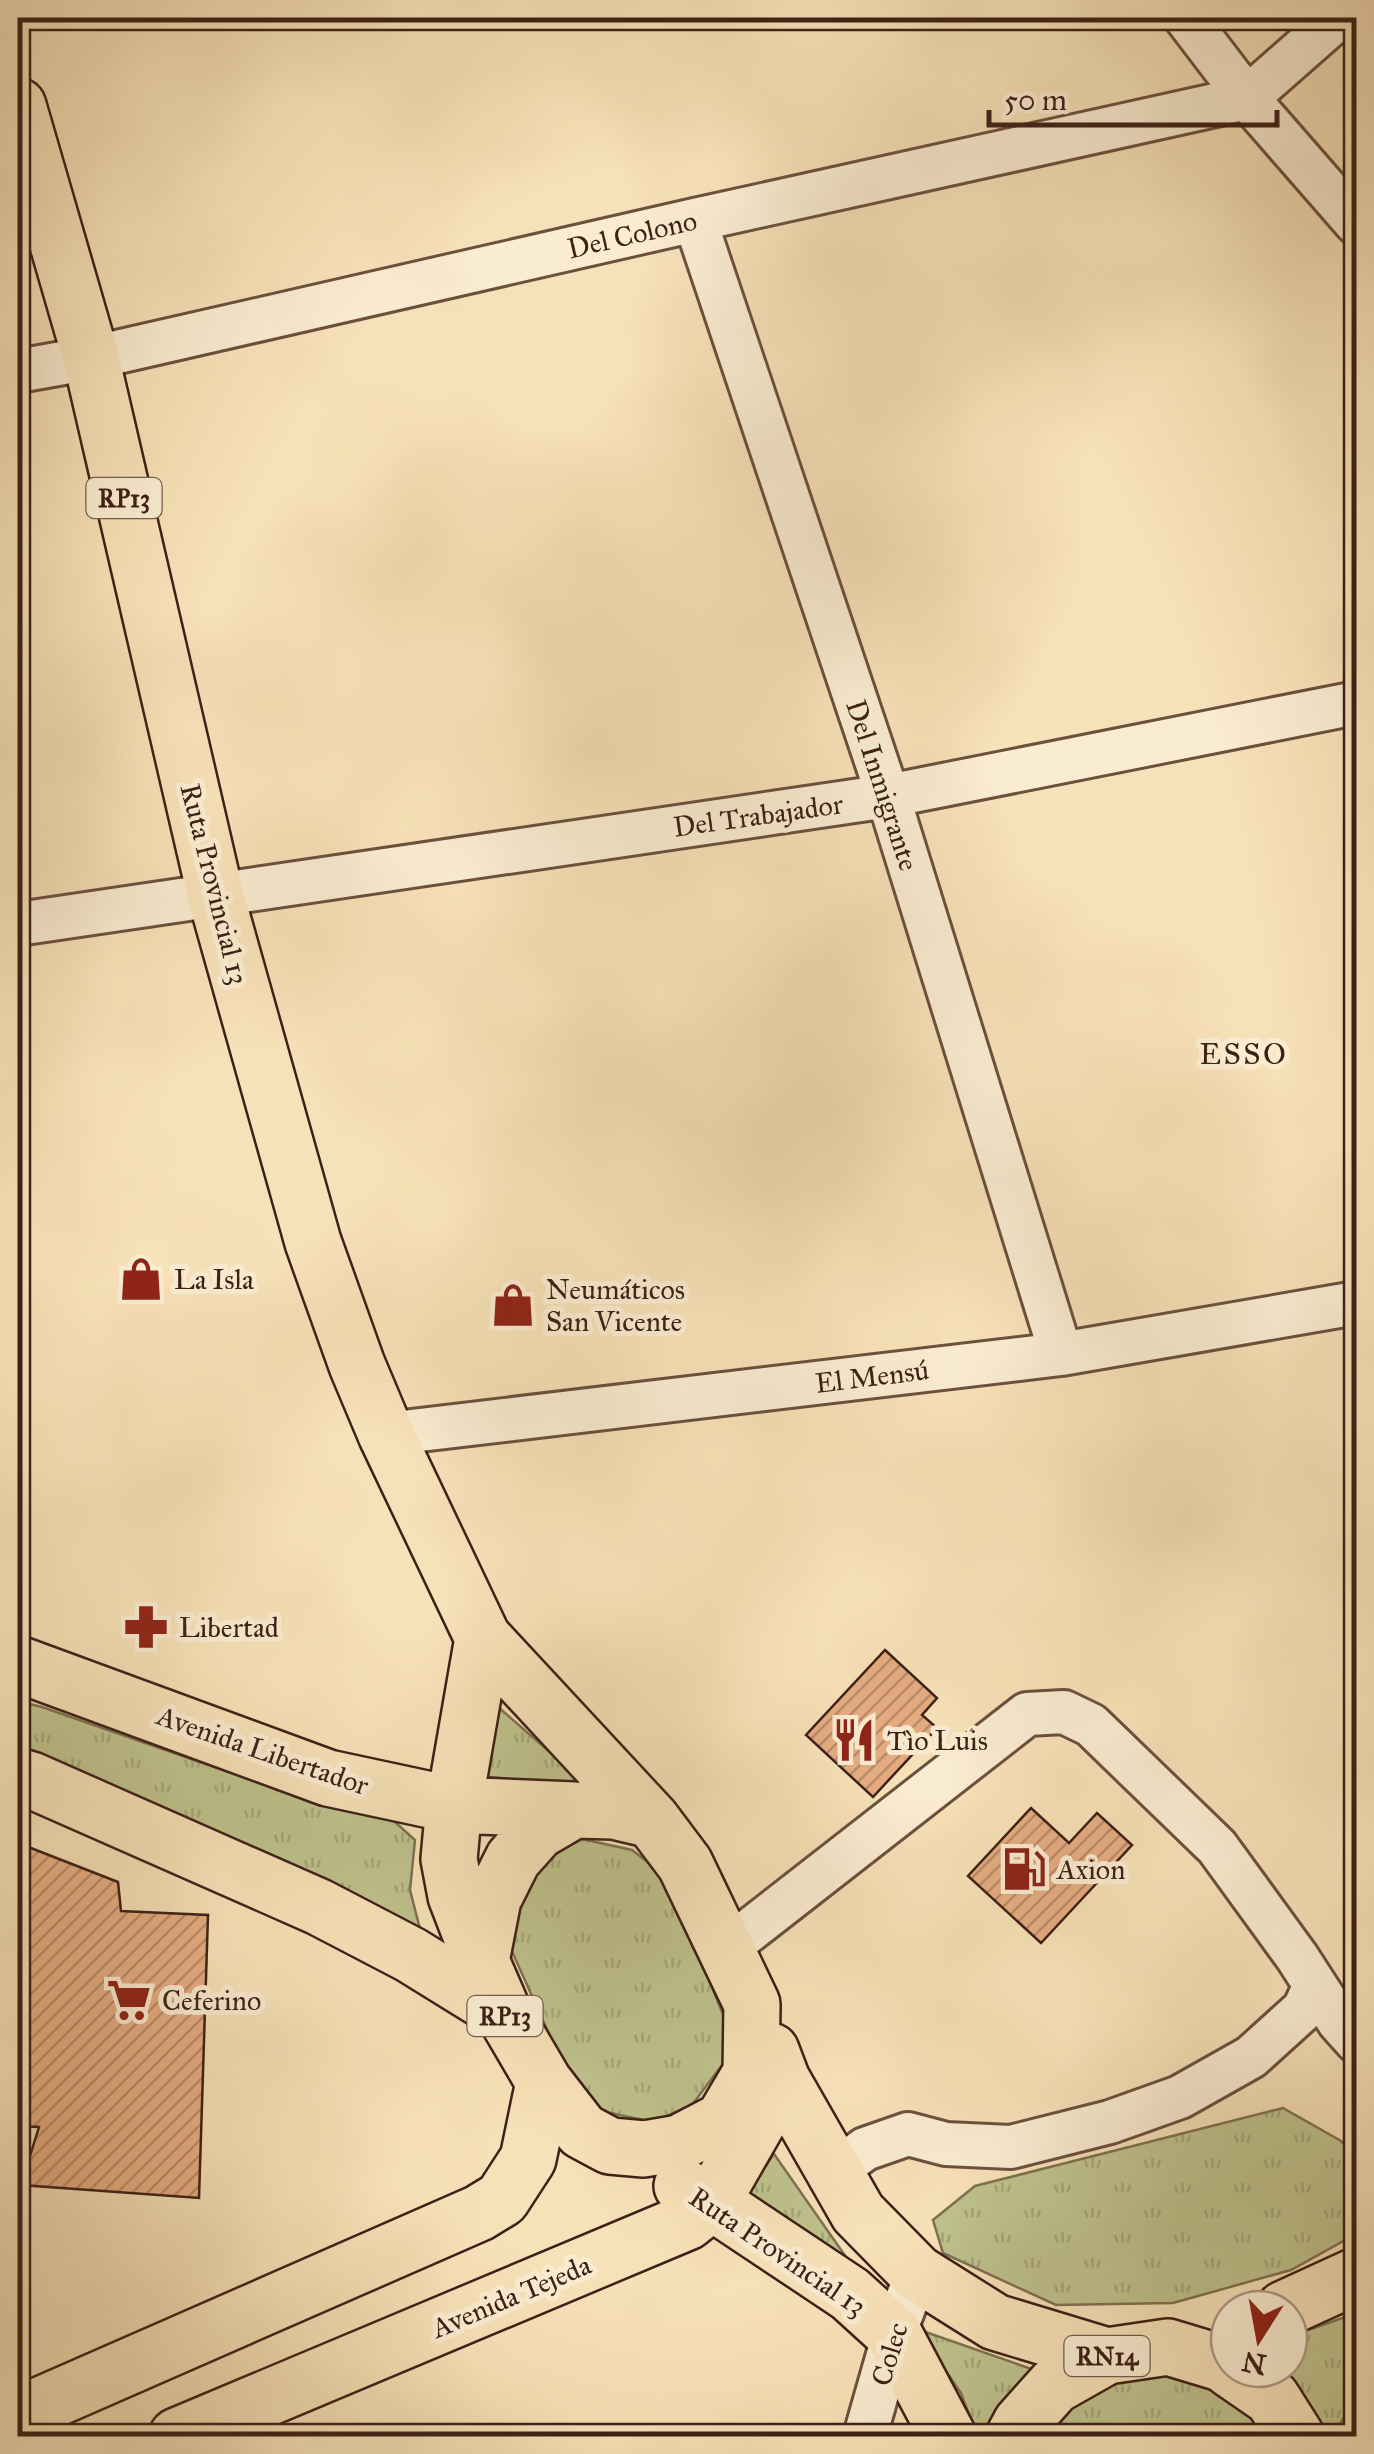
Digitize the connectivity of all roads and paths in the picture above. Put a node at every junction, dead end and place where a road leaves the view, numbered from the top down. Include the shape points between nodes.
1 (1186, 18) edge
2 (1338, 18) edge
3 (1247, 98) junction
4 (18, 106) edge
5 (695, 220) junction
6 (1356, 223) edge
7 (91, 358) junction
8 (18, 371) edge
9 (1356, 703) edge
10 (888, 796) junction
11 (215, 893) junction
12 (18, 924) edge
13 (1356, 1302) edge
14 (1060, 1354) junction
15 (386, 1434) junction
16 (483, 1638) junction
17 (18, 1664) edge
18 (18, 1776) edge
19 (454, 1805) junction
20 (574, 1810) junction
21 (652, 1820) junction
22 (728, 1948) junction
23 (481, 1961) junction
24 (1315, 1985) junction
25 (752, 2004) junction
26 (503, 2012) junction
27 (1356, 2040) edge
28 (782, 2080) junction
29 (544, 2082) junction
30 (610, 2146) junction
31 (834, 2172) junction
32 (712, 2202) junction
33 (917, 2273) junction
34 (1356, 2276) edge
35 (1309, 2298) edge
36 (894, 2334) junction
37 (1209, 2335) edge
38 (1168, 2348) junction
39 (1107, 2356) junction
40 (1209, 2359) edge
41 (1259, 2389) edge
42 (18, 2414) edge
43 (177, 2436) edge
44 (864, 2436) edge
45 (948, 2436) edge
46 (1014, 2436) edge
47 (1296, 2436) edge

1 - 3 street
2 - 3 street
3 - 5 street, Del Colono
3 - 6 street
4 - 7 main road, Ruta Provincial 13 / RP13
5 - 7 street, Del Colono
5 - 10 street, Del Inmigrante
7 - 8 street, Del Colono
7 - 11 main road, Ruta Provincial 13 / RP13
9 - 10 street, Del Trabajador
10 - 11 street, Del Trabajador
10 - 14 street, Del Inmigrante
11 - 12 street, Del Trabajador
11 - 15 main road, Ruta Provincial 13 / RP13 via 313,1242
13 - 14 street, El Mensú
14 - 15 street, El Mensú
15 - 16 main road, Ruta Provincial 13 / RP13
16 - 19 main road, RP13
16 - 21 main road, Ruta Provincial 13 / RP13
17 - 19 main road, Avenida Libertador via 328,1778
18 - 26 main road via 319,1907
19 - 20 main road, Avenida Libertador
19 - 23 main road, RP13 via 449,1859
20 - 21 main road
20 - 23 main road, RP13 via 538,1831 513,1859 493,1899
21 - 22 main road, RP13 via 685,1864
22 - 24 street via 1027,1714 1064,1712 1091,1725 1217,1847
22 - 25 main road, RP13
23 - 26 main road, RP13
24 - 27 street
24 - 31 street via 1304,2009 1251,2057 1180,2096 1110,2122 1011,2146 946,2144 908,2134 865,2149
25 - 28 main road, RP13
25 - 30 main road, RP13 via 751,2074 723,2120 678,2143
26 - 29 main road, RP13
28 - 31 main road, RP13
28 - 32 main road, Avenida Tejeda
29 - 30 main road, RP13 via 582,2131
29 - 42 main road via 528,2159 502,2198 479,2213
30 - 32 main road, Ruta Provincial 13 / RP13
31 - 33 main road, RP13 via 858,2214
32 - 36 main road, Ruta Provincial 13 / RP13 via 850,2294
32 - 43 main road, Avenida Tejeda via 687,2222
33 - 36 street, Colec
33 - 39 main road, RP13 via 995,2322
34 - 35 main road
36 - 44 street, Colec
36 - 45 main road, Ruta Provincial 13 / RP13
37 - 38 main road, RN14
38 - 39 main road, RN14
38 - 40 main road, RN14
39 - 46 main road, RN14 via 1054,2386
41 - 47 main road, RN14

